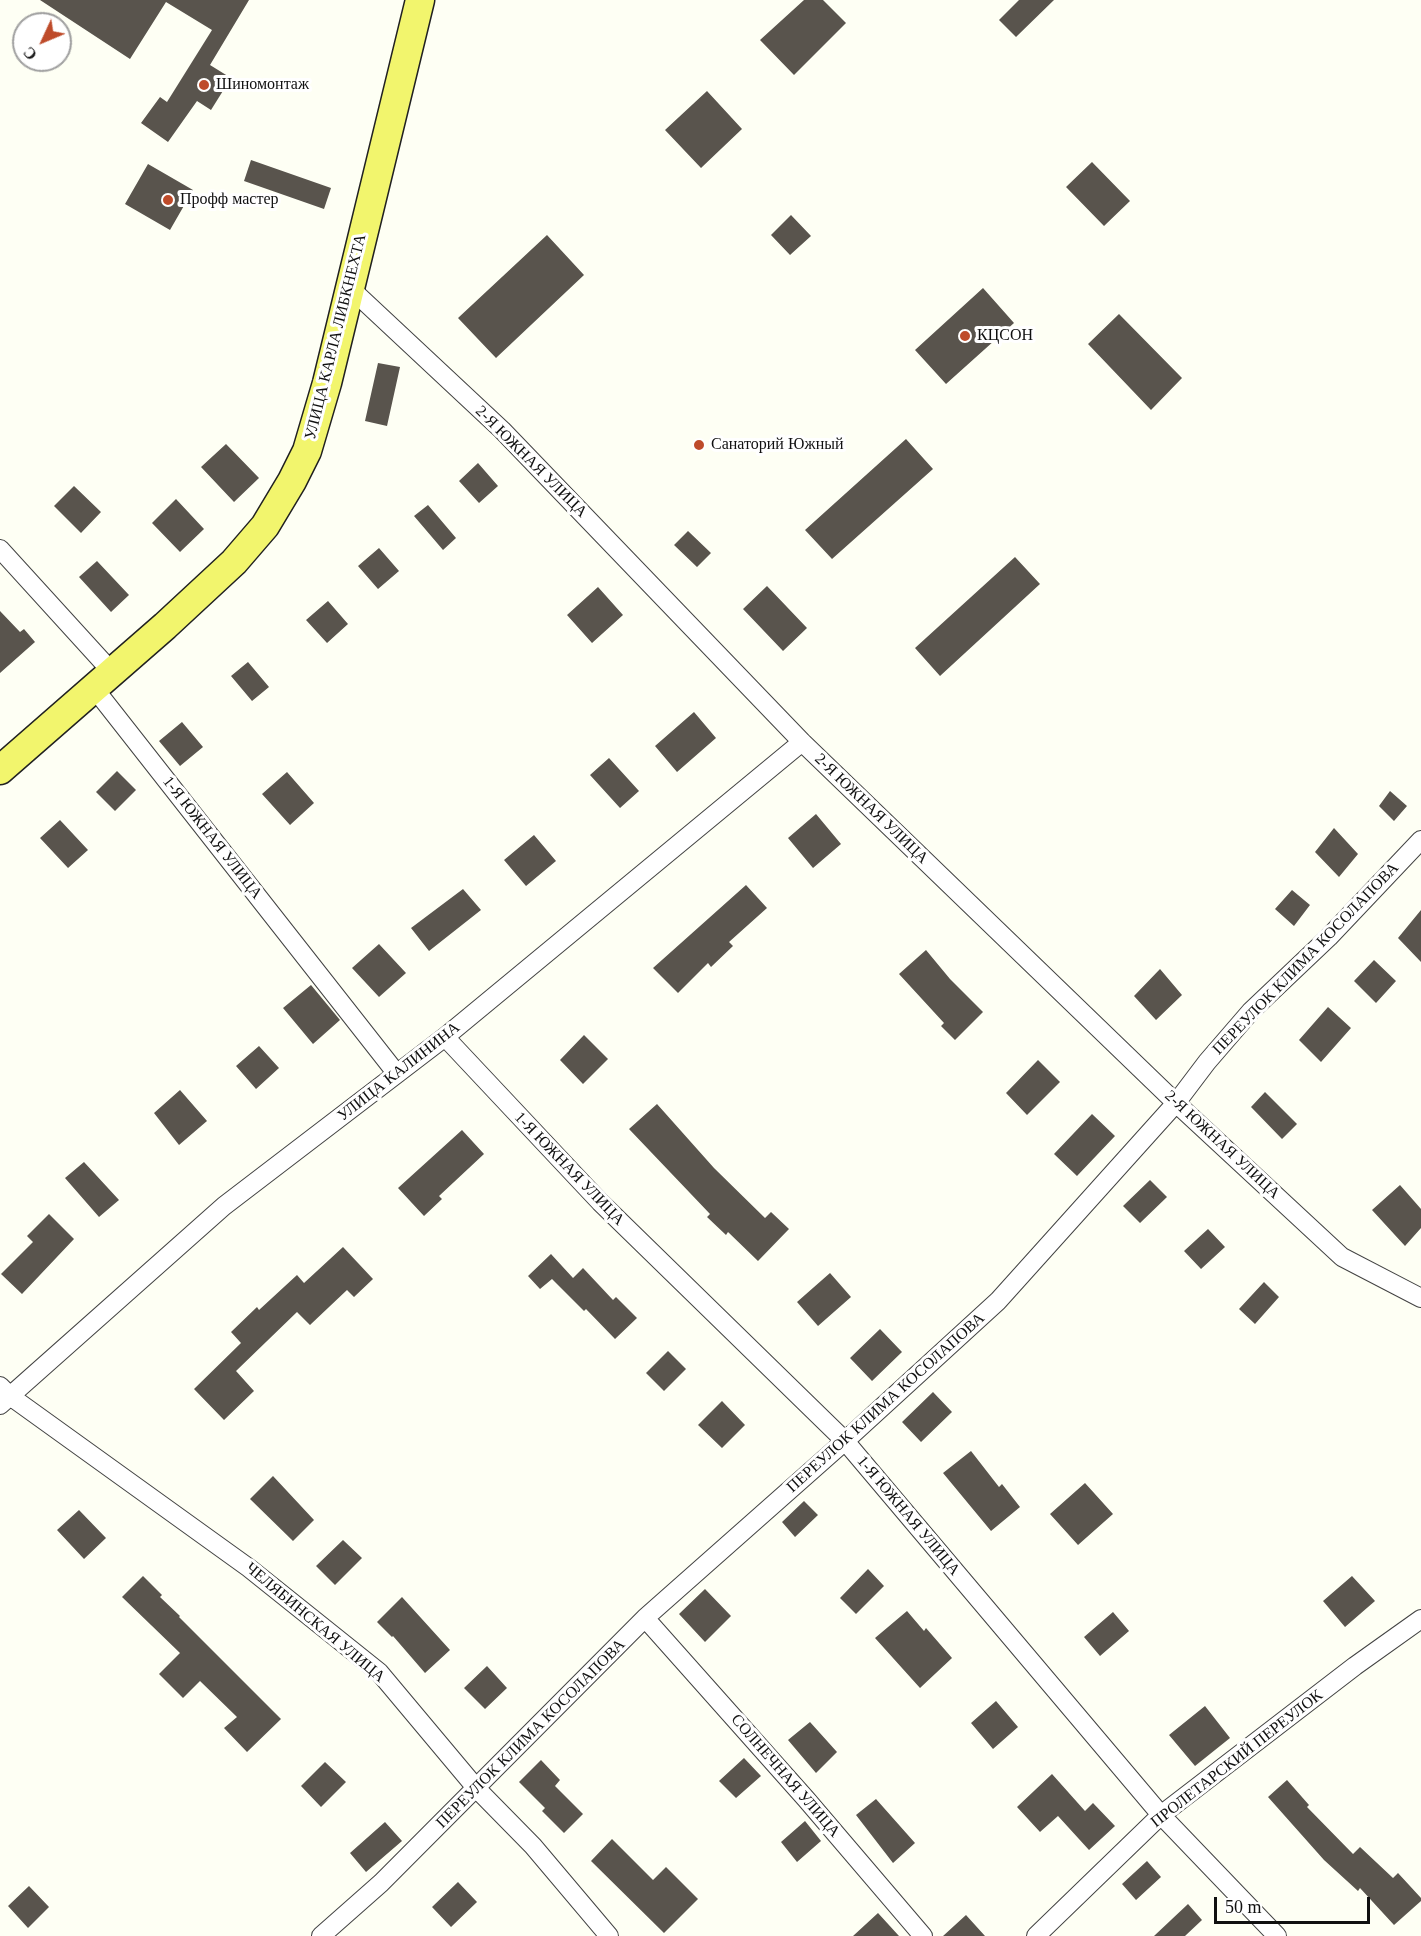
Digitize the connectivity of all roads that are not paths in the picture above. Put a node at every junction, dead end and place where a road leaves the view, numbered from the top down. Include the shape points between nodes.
1 (420, 0) edge
2 (349, 287) junction
3 (0, 549) edge
4 (103, 680) junction
5 (802, 742) junction
6 (0, 770) edge
7 (1421, 840) edge
8 (445, 1037) junction
9 (397, 1074) junction
10 (1176, 1103) junction
11 (1421, 1298) edge
12 (3, 1396) edge
13 (845, 1442) junction
14 (645, 1618) junction
15 (1420, 1623) edge
16 (477, 1789) junction
17 (1161, 1815) junction
18 (321, 1936) edge
19 (609, 1936) edge
20 (923, 1936) edge
21 (1036, 1936) edge
22 (1277, 1936) edge

1 - 2 main road, УЛИЦА КАРЛА ЛИБКНЕХТА
2 - 4 main road, УЛИЦА КАРЛА ЛИБКНЕХТА via 307,451 265,526 234,562
2 - 5 street, 2-Я ЮЖНАЯ УЛИЦА via 502,430
3 - 4 street, 1-Я ЮЖНАЯ УЛИЦА
4 - 6 main road, УЛИЦА КАРЛА ЛИБКНЕХТА
4 - 9 street, 1-Я ЮЖНАЯ УЛИЦА
5 - 8 street, УЛИЦА КАЛИНИНА
5 - 10 street, 2-Я ЮЖНАЯ УЛИЦА
7 - 10 street, ПЕРЕУЛОК КЛИМА КОСОЛАПОВА via 1329,937 1251,1011
8 - 9 street, УЛИЦА КАЛИНИНА
8 - 13 street, 1-Я ЮЖНАЯ УЛИЦА via 600,1203
9 - 12 street, УЛИЦА КАЛИНИНА via 224,1206
10 - 11 street, 2-Я ЮЖНАЯ УЛИЦА via 1342,1257
10 - 13 street, ПЕРЕУЛОК КЛИМА КОСОЛАПОВА via 998,1301
12 - 16 street, ЧЕЛЯБИНСКАЯ УЛИЦА via 249,1568 379,1672
13 - 14 street, ПЕРЕУЛОК КЛИМА КОСОЛАПОВА
13 - 17 street, 1-Я ЮЖНАЯ УЛИЦА
14 - 16 street, ПЕРЕУЛОК КЛИМА КОСОЛАПОВА
14 - 20 street, СОЛНЕЧНАЯ УЛИЦА
15 - 17 street, ПРОЛЕТАРСКИЙ ПЕРЕУЛОК via 1355,1666
16 - 18 street, ПЕРЕУЛОК КЛИМА КОСОЛАПОВА
16 - 19 street, ЧЕЛЯБИНСКАЯ УЛИЦА via 533,1846
17 - 21 street, ПРОЛЕТАРСКИЙ ПЕРЕУЛОК
17 - 22 street, 1-Я ЮЖНАЯ УЛИЦА

